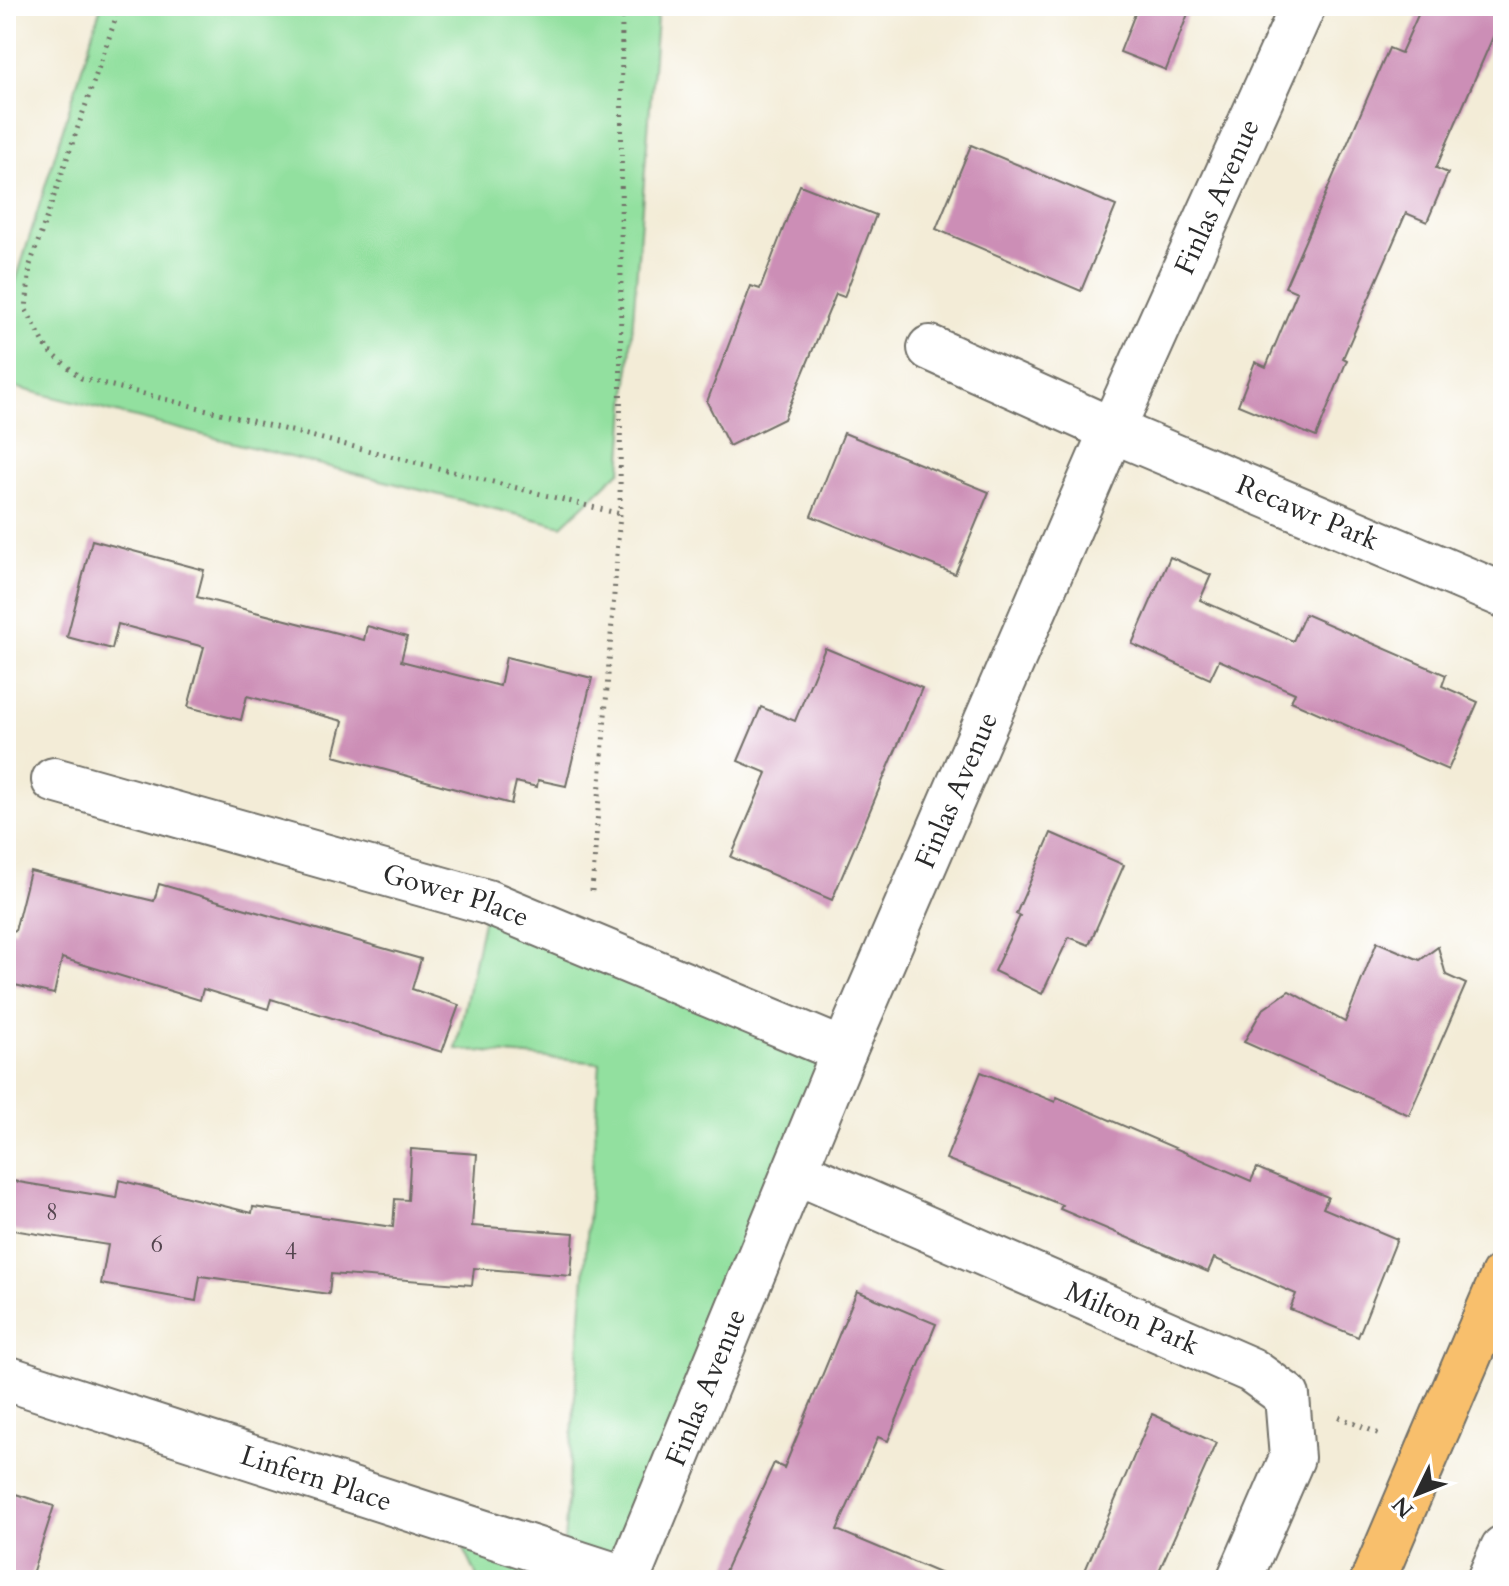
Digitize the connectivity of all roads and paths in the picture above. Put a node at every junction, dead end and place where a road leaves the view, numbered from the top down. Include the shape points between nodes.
1 (120, 6) edge
2 (622, 6) edge
3 (1303, 6) edge
4 (930, 348) dead end
5 (1112, 430) junction
6 (620, 514) junction
7 (1503, 595) edge
8 (54, 780) dead end
9 (588, 944) junction
10 (844, 1051) junction
11 (795, 1171) junction
12 (1503, 1276) edge
13 (6, 1378) edge
14 (1287, 1396) junction
15 (1427, 1453) junction
16 (1503, 1548) edge
17 (627, 1580) edge
18 (1239, 1580) edge
19 (1373, 1580) edge
20 (1489, 1580) edge

1 - 6 path via 30,265 26,310 48,350 81,378
2 - 6 path
3 - 5 street, Finlas Avenue
4 - 5 street, Recawr Park
5 - 7 street, Recawr Park
5 - 10 street, Finlas Avenue
6 - 9 path
8 - 9 street, Gower Place via 487,902
9 - 10 street, Gower Place
10 - 11 street, Finlas Avenue
11 - 14 street, Milton Park via 1251,1370
11 - 17 street, Finlas Avenue
12 - 15 main road
13 - 17 street, Linfern Place
14 - 15 path
14 - 18 street via 1292,1458
15 - 19 main road
16 - 20 street

